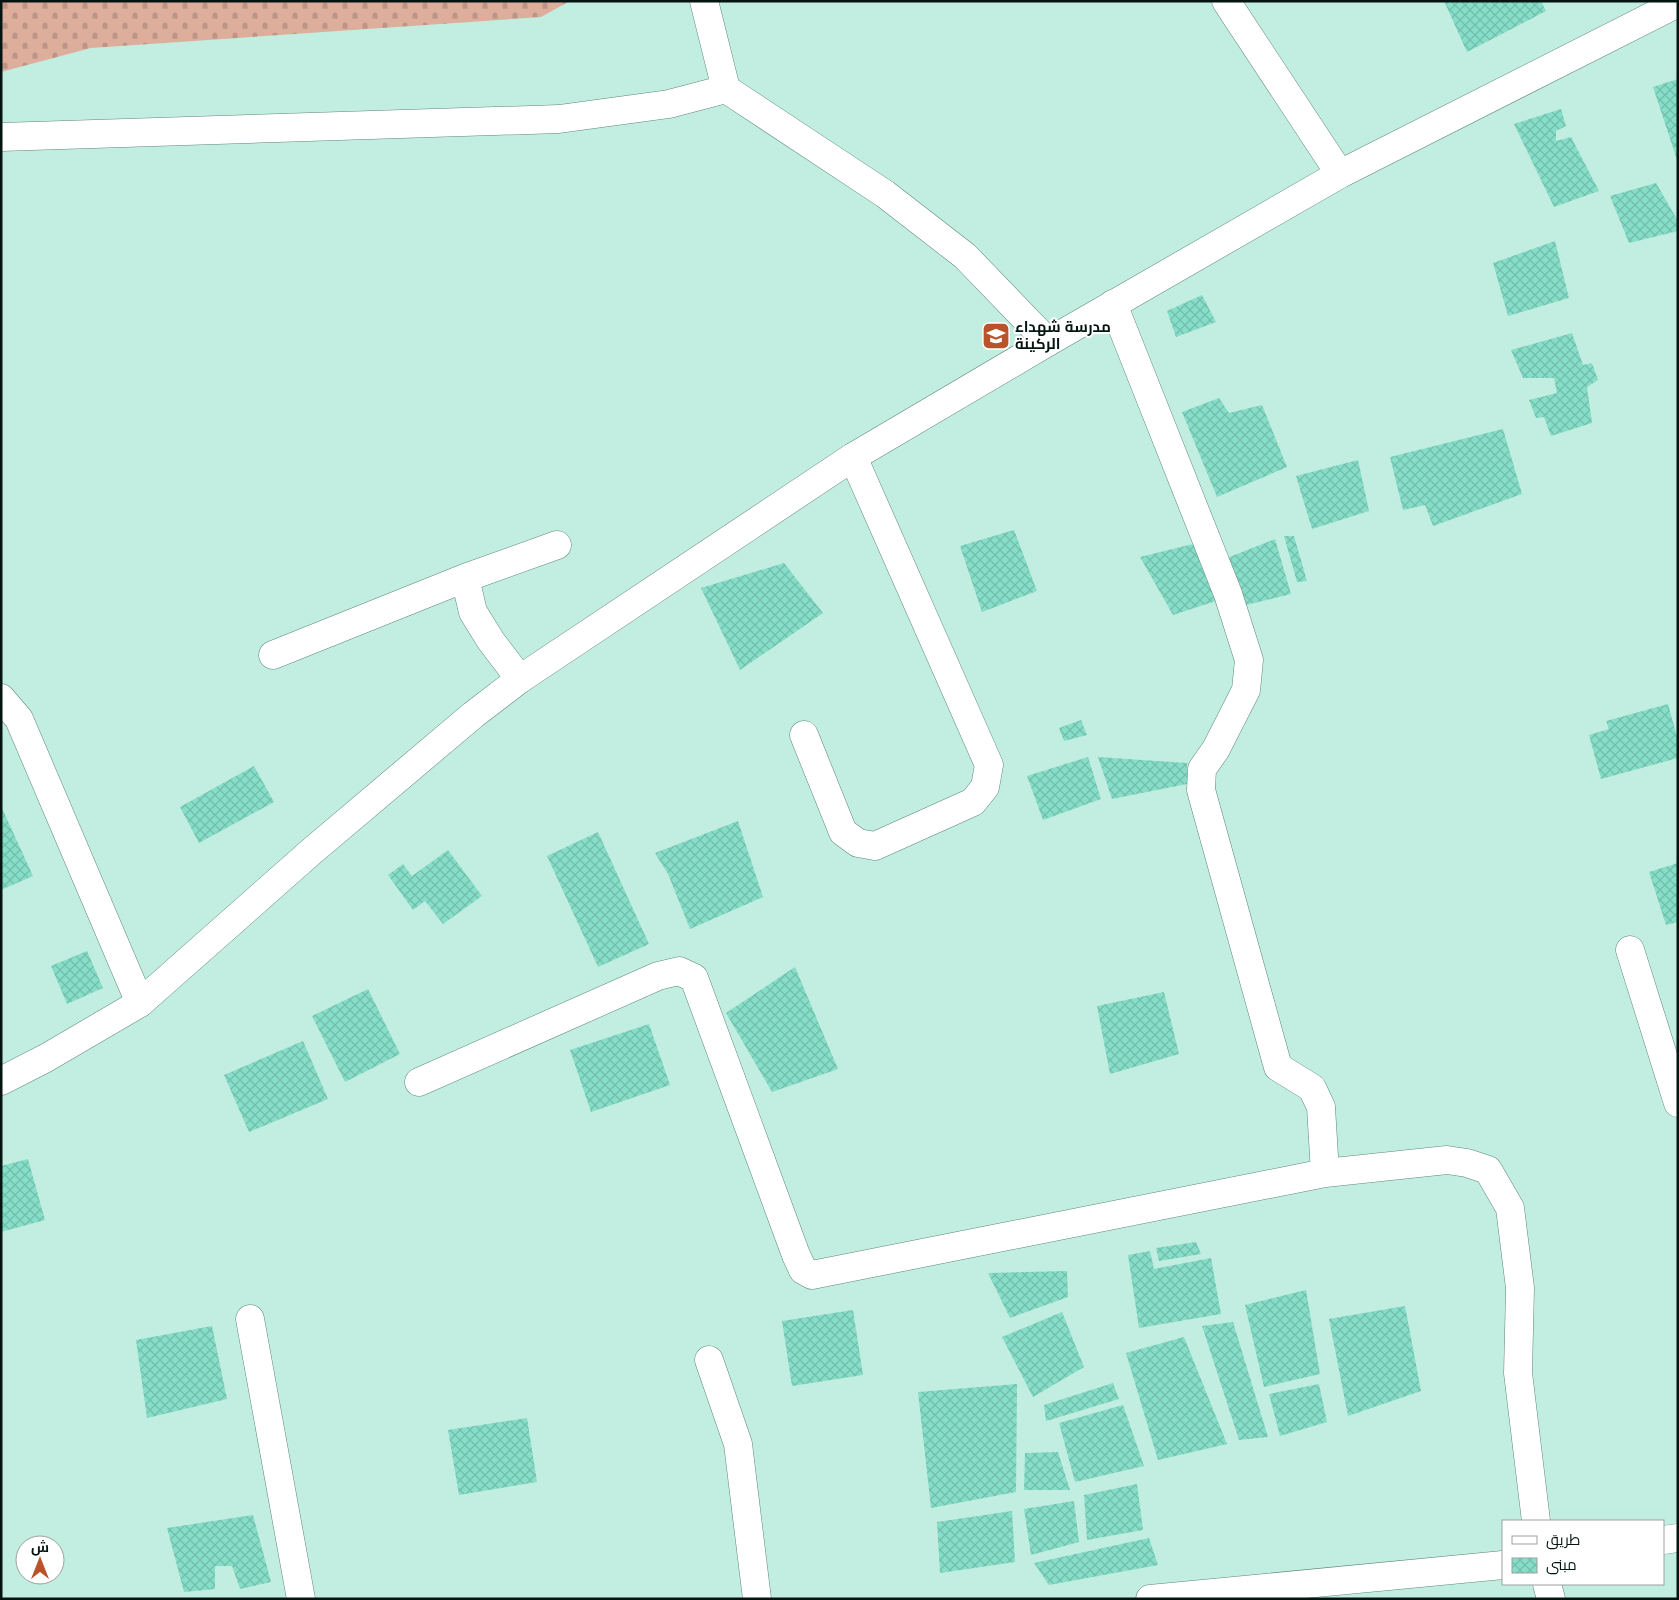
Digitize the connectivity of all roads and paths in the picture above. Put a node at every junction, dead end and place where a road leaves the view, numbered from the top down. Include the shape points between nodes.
1 (704, 1) edge
2 (1226, 1) edge
3 (1678, 3) edge
4 (726, 89) junction
5 (1, 137) edge
6 (1340, 174) junction
7 (1113, 304) junction
8 (1048, 342) junction
9 (853, 458) junction
10 (557, 545) dead end
11 (464, 578) junction
12 (273, 655) dead end
13 (520, 679) junction
14 (1, 698) edge
15 (804, 735) dead end
16 (1630, 950) dead end
17 (140, 1003) junction
18 (1, 1081) edge
19 (419, 1082) dead end
20 (1678, 1104) edge
21 (1325, 1173) junction
22 (250, 1319) dead end
23 (709, 1360) dead end
24 (1536, 1520) edge
25 (1678, 1538) edge
26 (1664, 1540) edge
27 (1502, 1565) edge
28 (1547, 1585) edge
29 (301, 1599) edge
30 (757, 1599) edge
31 (1150, 1599) edge
32 (1551, 1599) edge

1 - 4 street
2 - 6 street
3 - 6 street
4 - 5 street via 669,104 559,119
4 - 8 street via 885,194 965,256
6 - 7 street
7 - 8 street
7 - 21 street via 1228,594 1249,660 1246,690 1202,769 1201,790 1278,1067 1312,1088 1321,1107
8 - 9 street
9 - 13 street
9 - 15 street via 989,765 985,787 973,802 875,846 858,843 844,832
10 - 11 street
11 - 12 street
11 - 13 street via 473,612
13 - 17 street via 319,845
14 - 17 street via 19,719
16 - 20 street
17 - 18 street
19 - 21 street via 658,976 679,971 694,978 796,1255 803,1270 812,1275
21 - 24 street via 1447,1160 1488,1170 1499,1187 1510,1208 1520,1288 1518,1373
22 - 29 street
23 - 30 street via 738,1444
25 - 26 street
27 - 31 street
28 - 32 street

